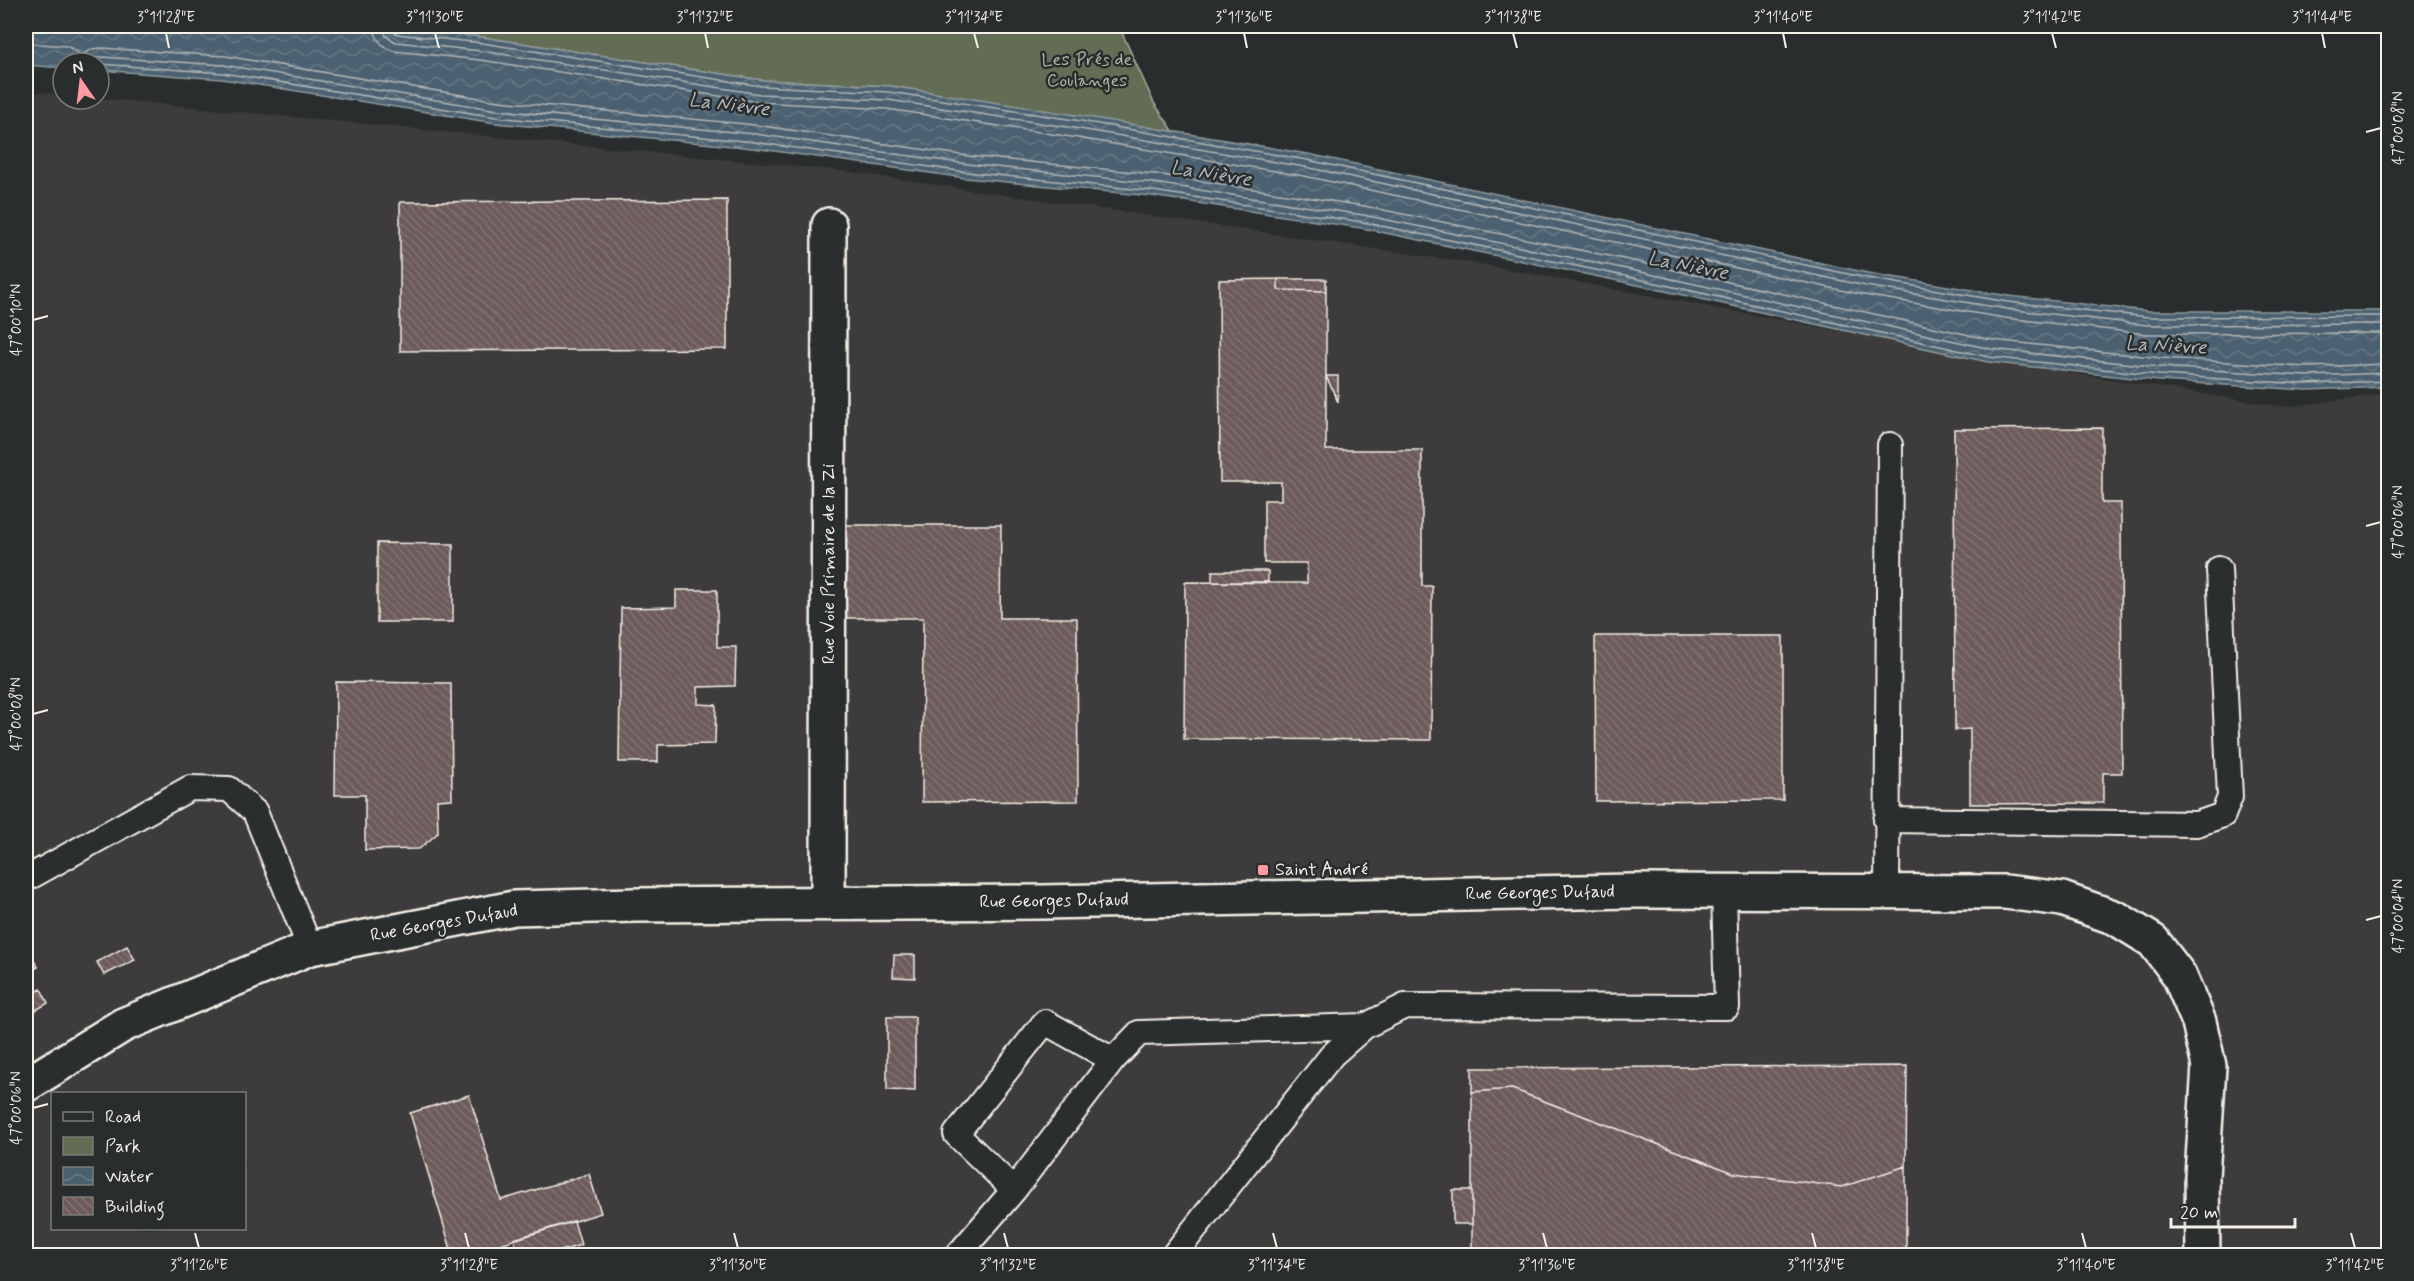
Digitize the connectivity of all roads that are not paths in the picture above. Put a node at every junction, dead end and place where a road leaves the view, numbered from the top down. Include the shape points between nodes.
1 (829, 225) dead end
2 (1890, 445) dead end
3 (2219, 569) dead end
4 (1886, 820) junction
5 (26, 879) edge
6 (1724, 891) junction
7 (1887, 891) junction
8 (828, 903) junction
9 (310, 948) junction
10 (1365, 1026) junction
11 (1113, 1060) junction
12 (26, 1085) edge
13 (1014, 1190) junction
14 (957, 1256) edge
15 (1173, 1256) edge
16 (2203, 1256) edge

1 - 8 street, Rue Voie Primaire de la Zi
2 - 4 lane
3 - 4 lane via 2230,797 2223,814 2196,824
4 - 7 lane
5 - 9 lane via 190,788 229,789 255,812
6 - 7 street, Rue Georges Dufaud
6 - 8 street, Rue Georges Dufaud
6 - 10 lane via 1727,1007 1405,1006
7 - 16 street, Rue Georges Dufaud via 2005,892 2062,899 2116,918 2153,941 2179,975 2199,1022 2209,1066 2202,1176
8 - 9 street, Rue Georges Dufaud via 514,908
9 - 12 street, Rue Georges Dufaud via 123,1025
10 - 11 lane via 1139,1033
10 - 15 lane via 1332,1055
11 - 13 lane
11 - 13 lane via 1045,1022 956,1134
13 - 14 lane

